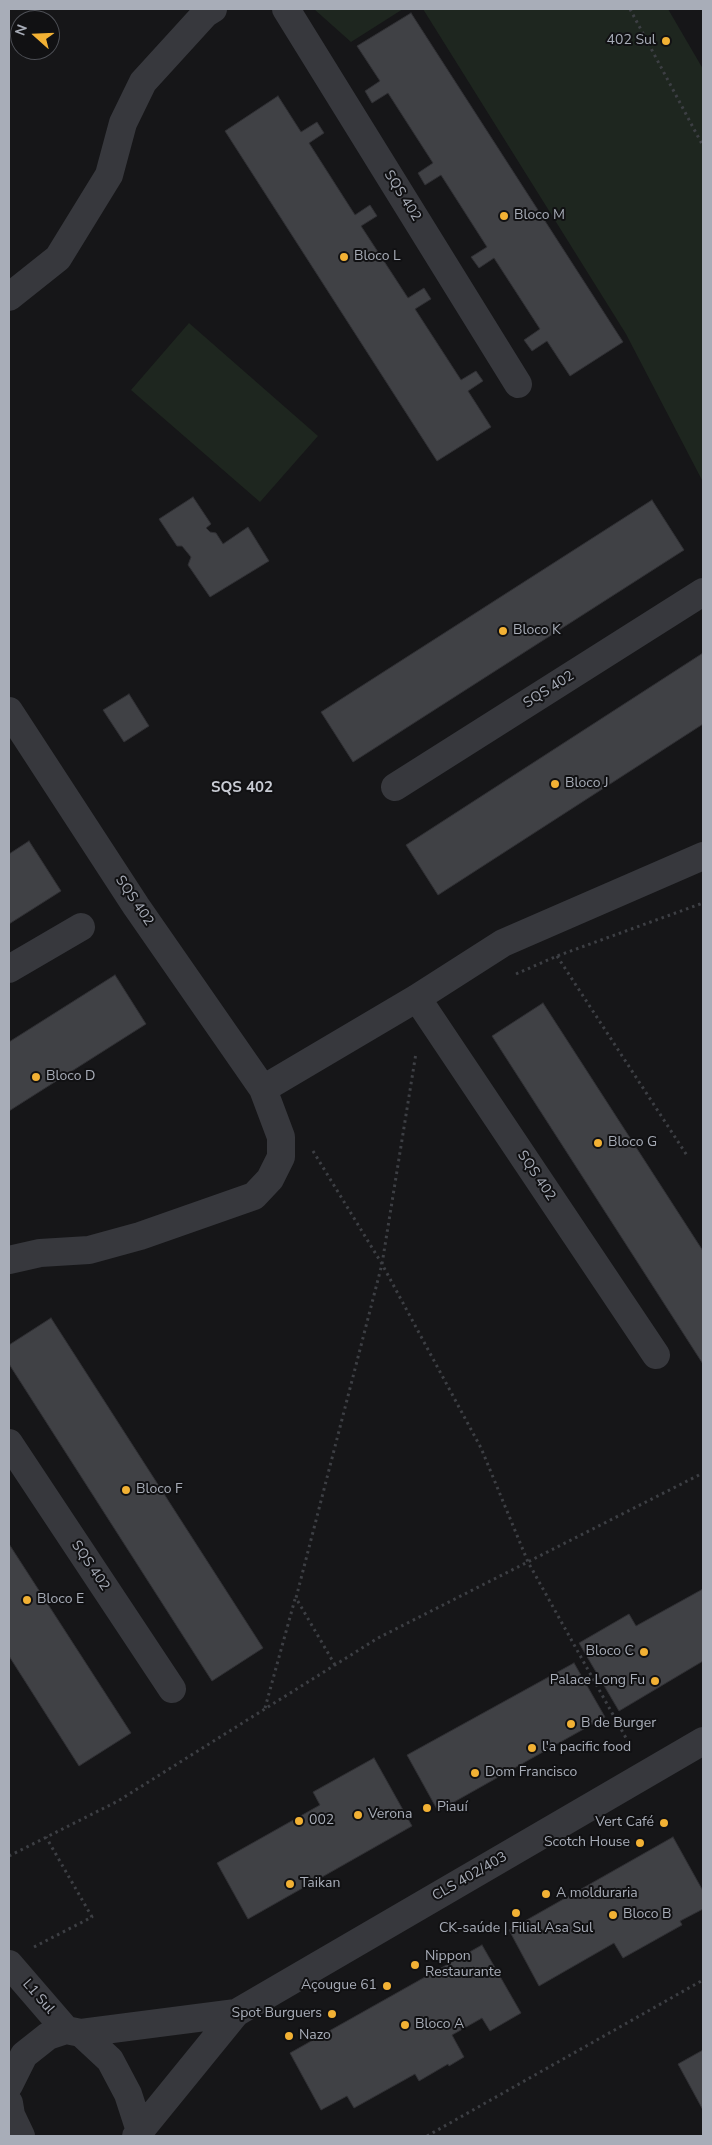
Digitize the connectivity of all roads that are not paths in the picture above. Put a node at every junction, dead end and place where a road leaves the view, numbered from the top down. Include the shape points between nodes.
1 (213, 9) edge
2 (286, 9) edge
3 (9, 297) edge
4 (518, 384) dead end
5 (703, 592) edge
6 (9, 711) edge
7 (395, 787) dead end
8 (703, 856) edge
9 (81, 927) dead end
10 (9, 969) edge
11 (423, 1007) junction
12 (263, 1089) junction
13 (9, 1260) edge
14 (656, 1355) dead end
15 (9, 1443) edge
16 (172, 1689) dead end
17 (703, 1740) edge
18 (17, 1958) edge
19 (236, 2013) junction
20 (74, 2032) junction
21 (9, 2085) edge
22 (9, 2103) edge
23 (138, 2134) edge
24 (21, 2136) edge

1 - 3 street via 204,14 143,82 123,123 110,175 58,258
2 - 4 street, SQS 402
5 - 7 street, SQS 402
6 - 12 street, SQS 402 via 136,906
8 - 11 street via 503,943
9 - 10 street
11 - 12 street
11 - 14 street, SQS 402
12 - 13 street, SQS 402 via 282,1137 281,1157 270,1179 254,1196 140,1236 89,1250 40,1253
15 - 16 street, SQS 402
17 - 19 street, CLS 402/403
18 - 20 street, L1 Sul
19 - 20 street, CLS 402/403
19 - 23 street, CLS 402/403
20 - 21 street, CLS 402/403 via 48,2036 24,2055
20 - 23 street, L1 Sul via 110,2060 128,2094
22 - 24 street via 10,2116

